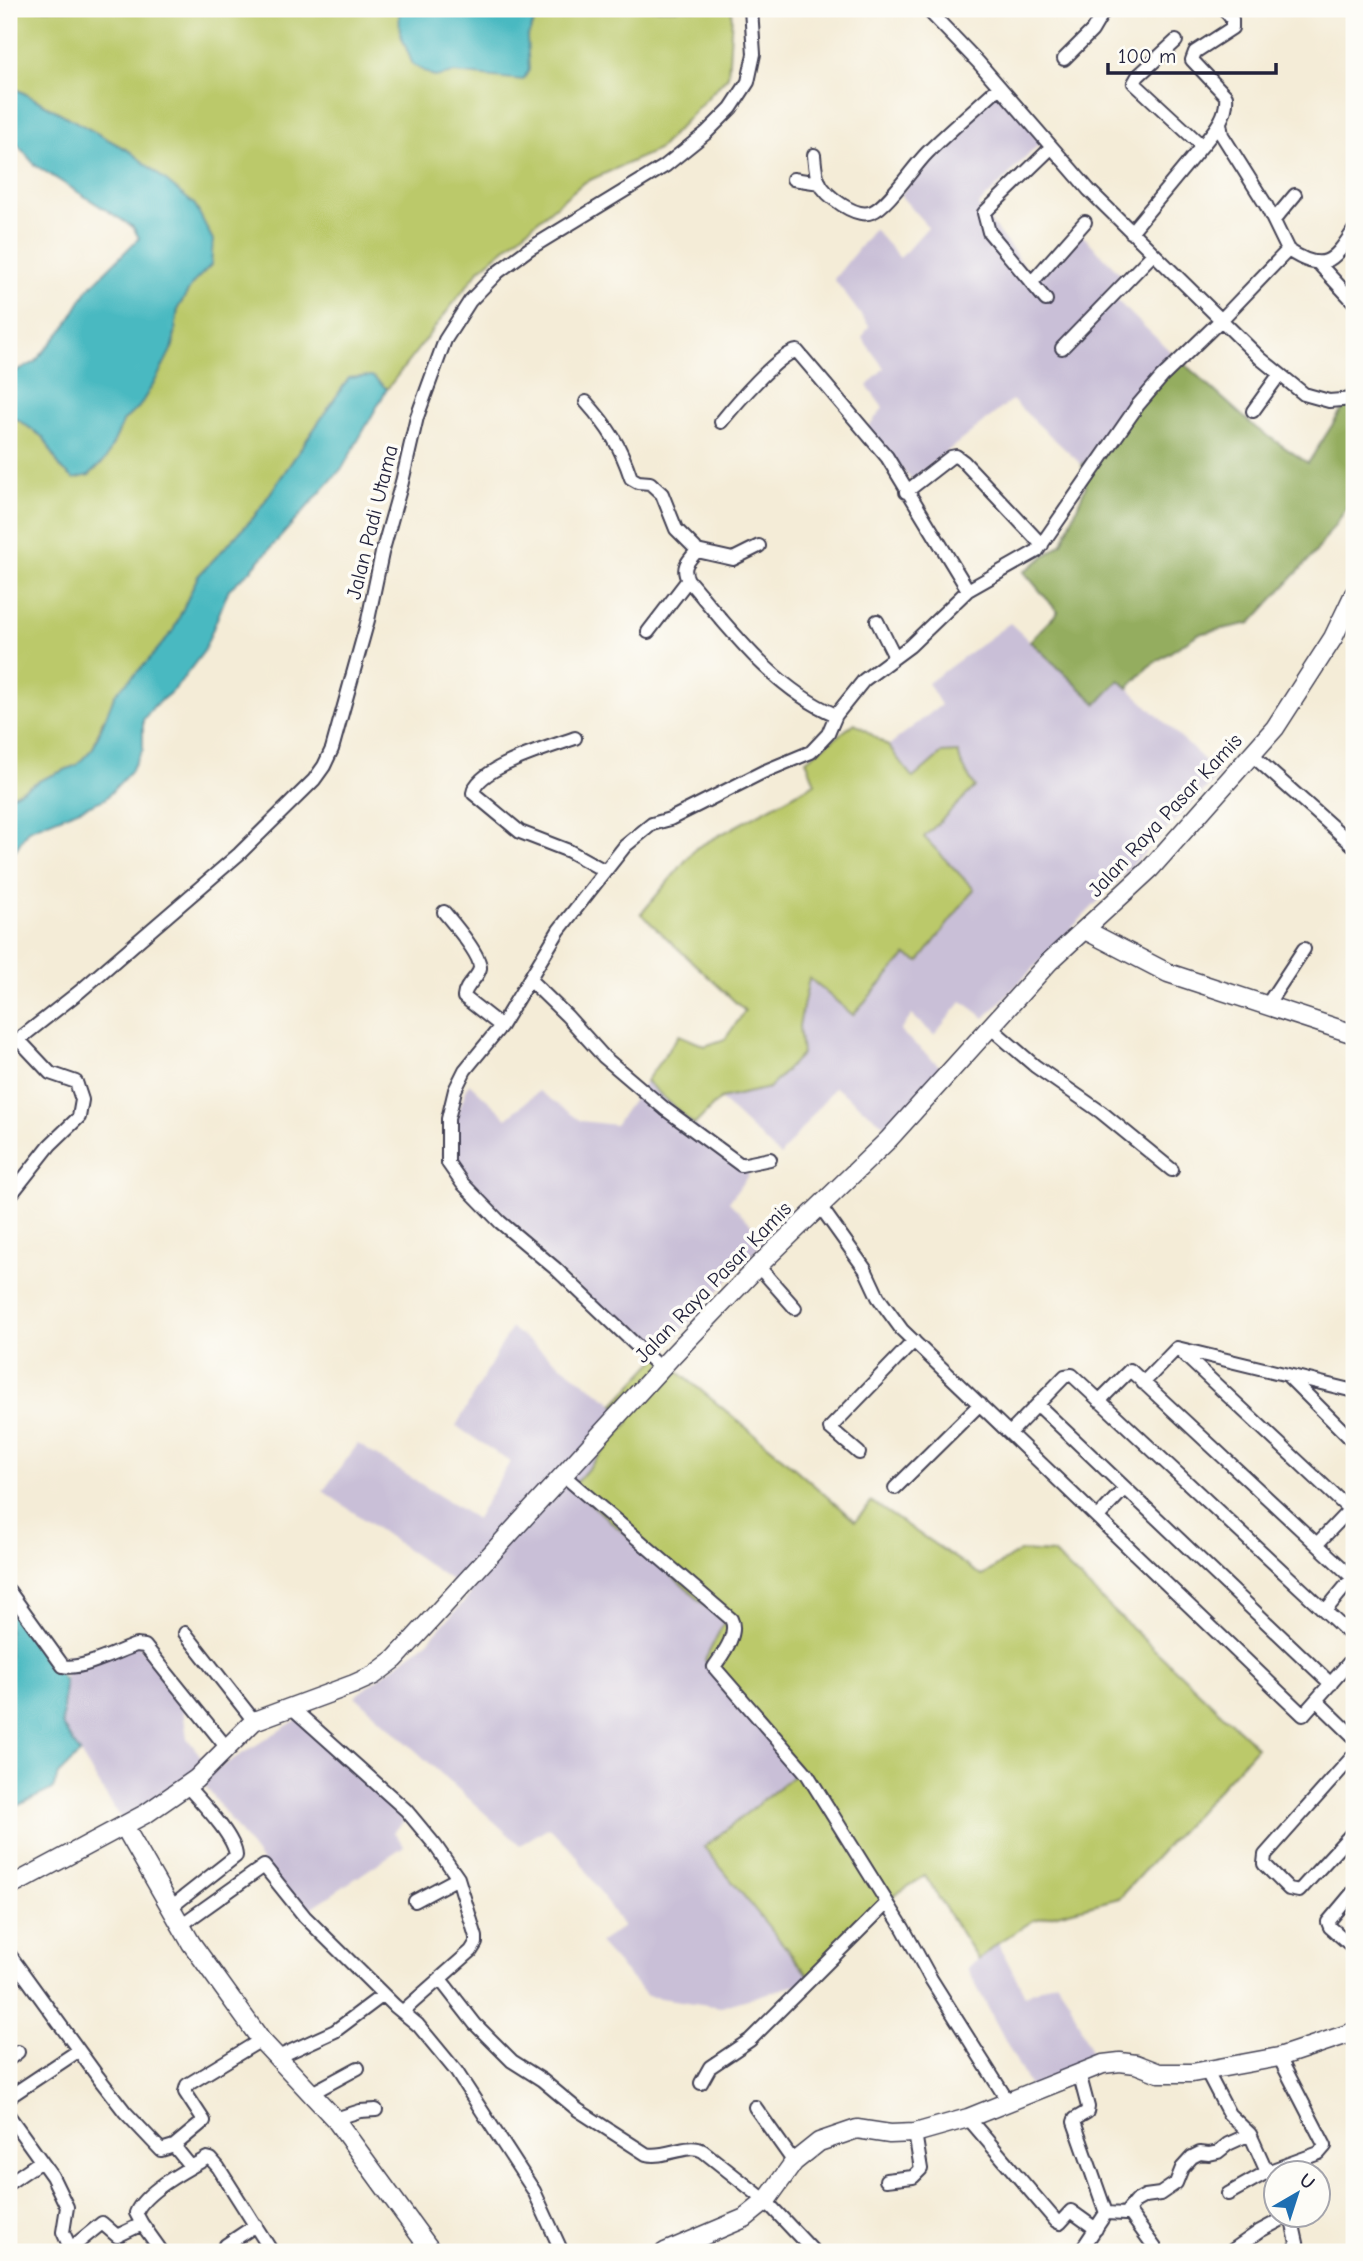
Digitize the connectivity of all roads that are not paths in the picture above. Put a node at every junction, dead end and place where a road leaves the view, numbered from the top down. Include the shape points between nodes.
1 (751, 9) edge
2 (927, 9) edge
3 (1105, 9) edge
4 (1224, 9) edge
5 (1176, 41) dead end
6 (1064, 59) dead end
7 (999, 87) junction
8 (1220, 123) junction
9 (1202, 146) junction
10 (1051, 148) junction
11 (814, 155) dead end
12 (793, 179) dead end
13 (820, 183) junction
14 (1295, 195) dead end
15 (1274, 220) junction
16 (1085, 222) dead end
17 (1354, 230) edge
18 (1131, 232) junction
19 (1288, 250) junction
20 (1153, 254) junction
21 (1319, 264) junction
22 (1032, 282) junction
23 (1046, 300) dead end
24 (1354, 302) edge
25 (1222, 319) junction
26 (1062, 348) dead end
27 (1279, 375) junction
28 (1354, 399) edge
29 (586, 402) dead end
30 (1253, 411) dead end
31 (721, 422) dead end
32 (906, 492) junction
33 (1042, 545) junction
34 (759, 546) dead end
35 (697, 551) junction
36 (688, 580) junction
37 (968, 590) junction
38 (1354, 594) edge
39 (877, 621) dead end
40 (648, 632) dead end
41 (895, 657) junction
42 (836, 715) junction
43 (575, 738) dead end
44 (1252, 755) junction
45 (1354, 846) edge
46 (605, 871) junction
47 (443, 912) dead end
48 (1085, 930) junction
49 (1304, 950) dead end
50 (530, 980) junction
51 (1267, 1005) junction
52 (501, 1026) junction
53 (991, 1028) junction
54 (1354, 1034) edge
55 (13, 1043) edge
56 (770, 1159) dead end
57 (1172, 1170) dead end
58 (9, 1197) edge
59 (820, 1206) junction
60 (758, 1266) junction
61 (795, 1308) dead end
62 (914, 1341) junction
63 (1177, 1348) junction
64 (660, 1368) junction
65 (1289, 1377) junction
66 (1143, 1383) junction
67 (1354, 1391) edge
68 (1099, 1401) junction
69 (980, 1404) junction
70 (1038, 1405) junction
71 (1010, 1433) junction
72 (1354, 1442) edge
73 (859, 1453) dead end
74 (562, 1475) junction
75 (895, 1488) dead end
76 (1125, 1488) junction
77 (1352, 1507) edge
78 (1098, 1517) junction
79 (1317, 1544) junction
80 (1354, 1577) edge
81 (9, 1591) edge
82 (1325, 1611) junction
83 (185, 1633) dead end
84 (1354, 1638) edge
85 (1354, 1657) edge
86 (1331, 1684) junction
87 (1317, 1701) junction
88 (291, 1707) junction
89 (254, 1721) junction
90 (1354, 1737) edge
91 (227, 1748) junction
92 (1354, 1755) edge
93 (186, 1785) junction
94 (124, 1826) junction
95 (1354, 1831) edge
96 (458, 1878) junction
97 (9, 1887) edge
98 (1354, 1891) edge
99 (415, 1901) dead end
100 (887, 1903) junction
101 (170, 1908) junction
102 (181, 1925) junction
103 (1354, 1948) edge
104 (9, 1954) edge
105 (440, 1979) junction
106 (383, 1995) junction
107 (402, 2011) junction
108 (1354, 2033) edge
109 (261, 2040) junction
110 (79, 2050) junction
111 (1279, 2057) junction
112 (276, 2059) junction
113 (358, 2068) dead end
114 (1206, 2070) junction
115 (1079, 2073) junction
116 (701, 2083) dead end
117 (310, 2094) junction
118 (9, 2097) edge
119 (1009, 2103) junction
120 (755, 2107) dead end
121 (376, 2110) dead end
122 (9, 2116) edge
123 (968, 2118) junction
124 (335, 2119) junction
125 (915, 2133) junction
126 (1250, 2134) junction
127 (174, 2146) junction
128 (1264, 2160) edge
129 (1305, 2160) edge
130 (41, 2161) junction
131 (794, 2162) junction
132 (191, 2167) junction
133 (1262, 2178) edge
134 (886, 2180) dead end
135 (9, 2183) edge
136 (1228, 2194) dead end
137 (766, 2201) junction
138 (1128, 2211) junction
139 (1106, 2213) junction
140 (142, 2224) junction
141 (256, 2225) junction
142 (1096, 2229) junction
143 (1262, 2230) edge
144 (1293, 2230) edge
145 (71, 2251) edge
146 (162, 2252) edge
147 (227, 2252) edge
148 (272, 2252) edge
149 (432, 2252) edge
150 (562, 2252) edge
151 (665, 2252) edge
152 (814, 2252) edge
153 (1080, 2252) edge
154 (1158, 2252) edge
155 (1230, 2252) edge
156 (1300, 2252) edge

1 - 55 street, Jalan Padi Utama via 754,54 748,82 731,108 665,166 498,272 470,301 445,340 417,416 332,749 319,773 239,854
2 - 7 street
3 - 6 street via 1092,31
4 - 8 street via 1232,19 1231,28 1195,52 1192,61 1226,96
5 - 9 street via 1134,83
7 - 10 street
7 - 13 street via 926,154 876,211 864,215 855,211
8 - 9 street
8 - 15 street via 1222,135
9 - 18 street
10 - 18 street
10 - 22 street via 984,213 989,232
11 - 13 street
12 - 13 street
14 - 15 street
15 - 19 street
16 - 22 street
17 - 21 street via 1329,260
18 - 20 street
19 - 21 street
19 - 25 street
20 - 25 street
20 - 26 street
21 - 24 street
22 - 23 street
25 - 27 street
25 - 33 street via 1138,405
27 - 28 street via 1318,399
27 - 30 street
29 - 35 street via 611,430 631,478 650,483 662,494 676,529
31 - 32 street via 774,366 797,351 887,457
32 - 33 street via 956,456
32 - 37 street
33 - 37 street via 1022,562
34 - 35 street via 733,559
35 - 36 street via 685,565
36 - 40 street
36 - 42 street via 785,684
37 - 41 street
38 - 44 main road, Jalan Raya Pasar Kamis via 1302,688
39 - 41 street
41 - 42 street via 864,680
42 - 46 street via 828,734 811,752 643,829
43 - 46 street via 498,767 473,793 520,832
44 - 45 street
44 - 48 main road, Jalan Raya Pasar Kamis via 1150,869
46 - 50 street via 559,930
47 - 52 street via 479,963 464,997
48 - 51 main road via 1168,973
48 - 53 main road, Jalan Raya Pasar Kamis via 1049,962
49 - 51 street
50 - 52 street
50 - 56 street via 604,1057 665,1109 741,1165
51 - 54 main road
52 - 64 street via 465,1070 455,1090 448,1119 448,1163 500,1222
53 - 57 street
53 - 59 main road, Jalan Raya Pasar Kamis
55 - 58 street via 50,1073 76,1082 82,1108
59 - 60 main road, Jalan Raya Pasar Kamis
59 - 62 street via 865,1269 886,1310
60 - 61 street
60 - 64 main road, Jalan Raya Pasar Kamis
62 - 69 street
62 - 73 street via 830,1428
63 - 65 street
63 - 66 street
63 - 77 street
64 - 74 main road, Jalan Raya Pasar Kamis
65 - 67 street
65 - 72 street
66 - 68 street via 1130,1370
66 - 79 street
68 - 70 street via 1068,1374
68 - 82 street
69 - 71 street
69 - 75 street
70 - 71 street
70 - 76 street
71 - 78 street
74 - 88 main road, Jalan Raya Pasar Kamis via 395,1659 374,1675
74 - 100 street via 731,1619 733,1632 714,1667 807,1774
76 - 78 street
76 - 86 street
77 - 79 street
78 - 87 street via 1303,1714
79 - 80 street
80 - 82 street
81 - 91 street via 63,1666 145,1646
82 - 84 street
83 - 89 street
85 - 86 street
86 - 87 street
87 - 90 street
88 - 89 main road, Jalan Raya Pasar Kamis
88 - 96 street via 405,1810
89 - 91 main road, Jalan Raya Pasar Kamis
91 - 93 main road, Jalan Raya Pasar Kamis
92 - 95 street via 1265,1855 1264,1864 1289,1889 1299,1891
93 - 94 main road, Jalan Raya Pasar Kamis
93 - 101 street via 236,1848 236,1856
94 - 97 main road, Jalan Raya Pasar Kamis
94 - 101 main road
96 - 99 street
96 - 105 street via 475,1943
98 - 103 street via 1328,1922
100 - 116 street via 750,2040 710,2067
100 - 119 street
101 - 102 main road
102 - 106 street via 264,1866 305,1917
102 - 109 main road
104 - 110 street
105 - 107 street
105 - 137 street via 512,2061 578,2109 646,2154 698,2148
106 - 107 street
106 - 112 street via 335,2031
107 - 150 street via 461,2079 534,2191
108 - 111 main road
109 - 112 main road
109 - 127 street via 185,2088 204,2120
110 - 118 street
110 - 127 street via 157,2147
111 - 114 main road
111 - 129 street via 1325,2146
112 - 117 main road
113 - 117 street
114 - 115 main road via 1159,2073 1120,2062
114 - 126 street via 1229,2114
115 - 119 main road
115 - 139 street via 1088,2107 1074,2122
117 - 124 main road
119 - 123 main road
120 - 131 street
121 - 124 street
122 - 130 street
123 - 125 main road
123 - 142 street via 1056,2221 1060,2223 1071,2211
124 - 149 main road
125 - 131 main road via 857,2129 819,2143
125 - 134 street via 921,2169 913,2177
126 - 128 street
126 - 138 street via 1218,2152 1198,2154 1182,2168 1176,2183 1136,2201
127 - 132 street
130 - 135 street
130 - 145 street via 67,2207 63,2232
131 - 137 main road
132 - 140 street via 170,2178 137,2209
132 - 141 street via 207,2158 214,2161
133 - 136 street
137 - 151 main road via 738,2221
137 - 152 street
138 - 139 street
138 - 154 street
139 - 142 street
140 - 145 street via 117,2236 99,2223
140 - 146 street
141 - 147 street via 226,2245
141 - 148 street
142 - 153 street
143 - 155 street
144 - 156 street

